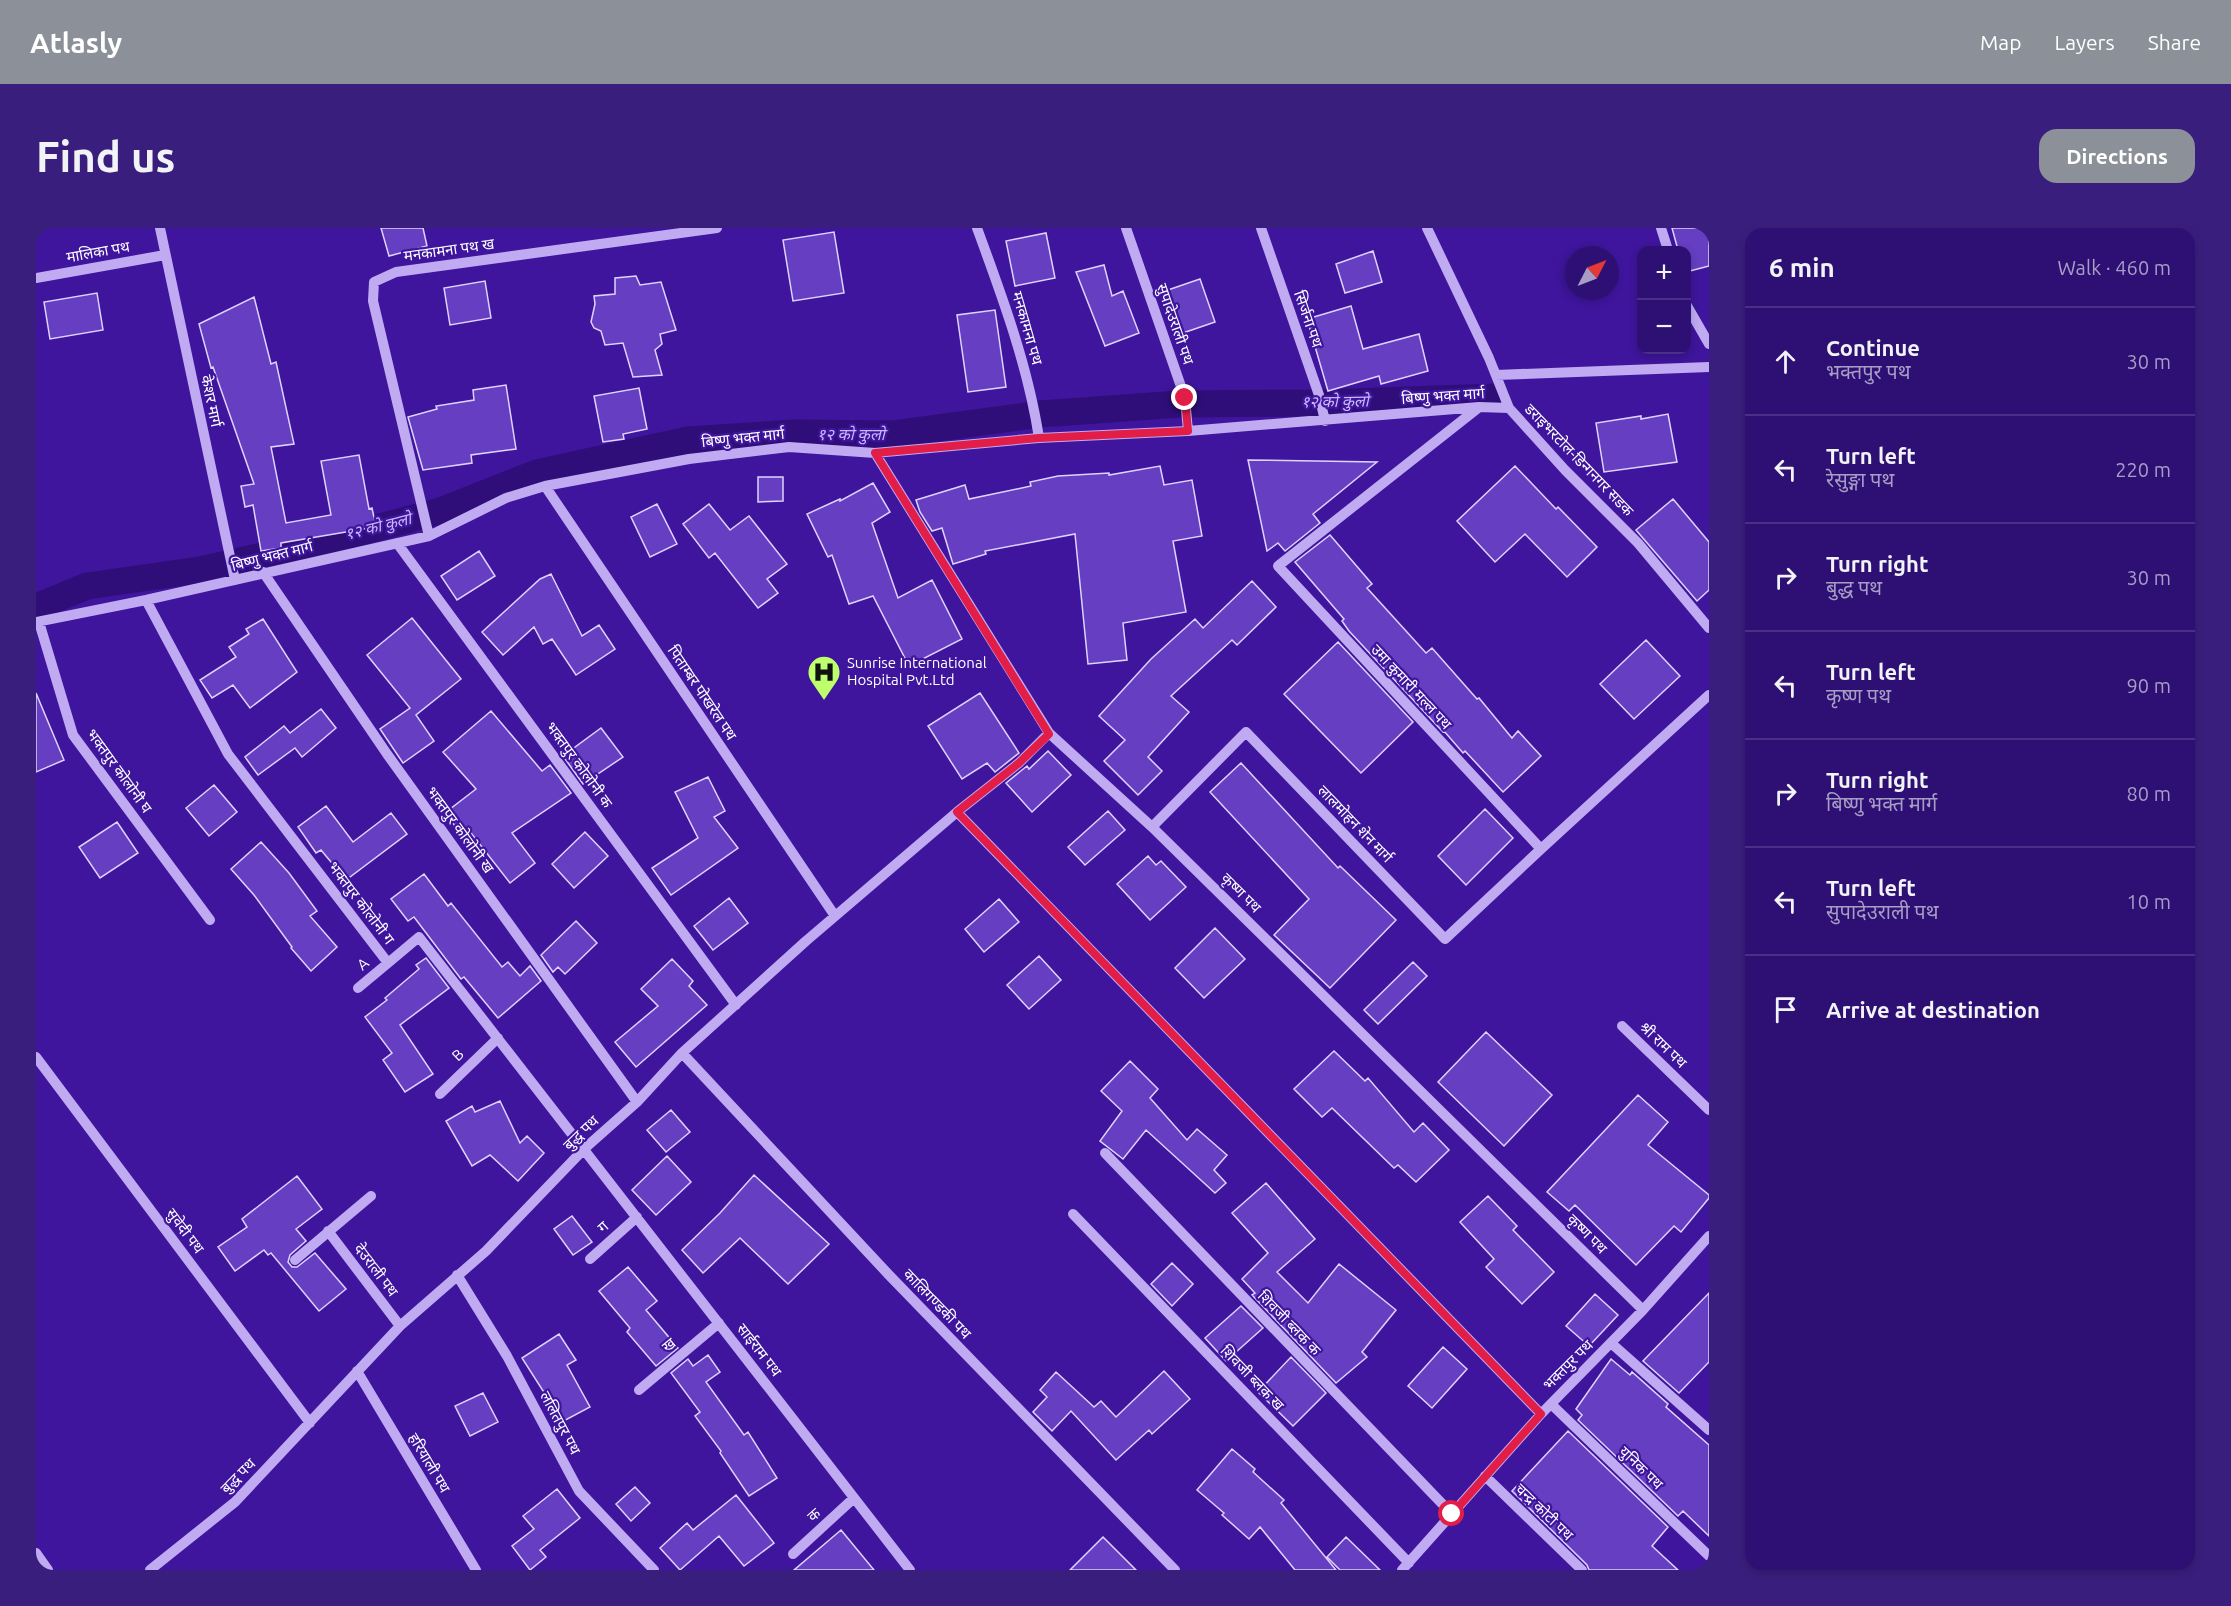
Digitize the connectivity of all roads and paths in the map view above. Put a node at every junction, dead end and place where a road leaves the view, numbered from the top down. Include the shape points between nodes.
1 (160, 228) edge
2 (717, 228) edge
3 (977, 228) edge
4 (1126, 228) edge
5 (1261, 228) edge
6 (1427, 228) edge
7 (1661, 228) edge
8 (1667, 246) edge
9 (165, 255) junction
10 (36, 278) edge
11 (1691, 313) edge
12 (1709, 344) edge
13 (1709, 366) edge
14 (1496, 375) junction
15 (1479, 407) junction
16 (1509, 408) junction
17 (1325, 421) junction
18 (1188, 431) junction
19 (1039, 438) junction
20 (875, 453) junction
21 (545, 486) junction
22 (429, 535) junction
23 (398, 543) junction
24 (263, 572) junction
25 (234, 577) junction
26 (146, 600) junction
27 (37, 622) edge
28 (1709, 628) edge
29 (1709, 695) edge
30 (1049, 734) junction
31 (957, 812) junction
32 (1152, 827) junction
33 (1541, 849) junction
34 (835, 916) junction
35 (210, 920) dead end
36 (388, 963) junction
37 (358, 988) dead end
38 (736, 1005) junction
39 (1622, 1026) dead end
40 (498, 1038) junction
41 (682, 1053) junction
42 (36, 1057) edge
43 (440, 1094) dead end
44 (637, 1102) junction
45 (1709, 1110) edge
46 (584, 1149) junction
47 (1104, 1153) dead end
48 (371, 1196) dead end
49 (1073, 1214) dead end
50 (637, 1217) junction
51 (328, 1232) junction
52 (1709, 1236) edge
53 (590, 1259) dead end
54 (295, 1260) dead end
55 (457, 1275) junction
56 (1643, 1310) junction
57 (719, 1323) junction
58 (400, 1326) junction
59 (1611, 1343) junction
60 (357, 1371) junction
61 (639, 1390) dead end
62 (1551, 1404) junction
63 (1541, 1414) junction
64 (310, 1423) junction
65 (1709, 1430) edge
66 (1485, 1476) junction
67 (854, 1498) junction
68 (1452, 1514) junction
69 (36, 1553) edge
70 (793, 1554) dead end
71 (1709, 1556) edge
72 (165, 1566) edge
73 (1406, 1567) edge
74 (48, 1570) edge
75 (150, 1570) edge
76 (476, 1570) edge
77 (654, 1570) edge
78 (910, 1570) edge
79 (1175, 1570) edge
80 (1582, 1570) edge

1 - 9 street, केशर मार्ग
2 - 22 street, मनकामना पथ ख via 396,272 374,282 373,301
3 - 19 street, मनकामना पथ via 1006,305
4 - 18 street, सुपादेउराली पथ via 1185,398
5 - 17 street, सिर्जना पथ
6 - 14 street, डराइभरटोल-डिन्गनगर सडक
7 - 8 street
9 - 10 street, मालिका पथ
9 - 25 street, केशर मार्ग
11 - 12 street
13 - 14 street
14 - 16 street, डराइभरटोल-डिन्गनगर सडक
15 - 16 street, बिष्णु भक्त मार्ग
15 - 17 street, बिष्णु भक्त मार्ग
15 - 33 street, उमा कुमारी मल्ल पथ via 1278,566
16 - 28 street, डराइभरटोल-डिन्गनगर सडक via 1638,543
17 - 18 street, बिष्णु भक्त मार्ग
18 - 19 street, बिष्णु भक्त मार्ग
19 - 20 street, बिष्णु भक्त मार्ग
20 - 21 street, बिष्णु भक्त मार्ग via 789,447 688,459
20 - 30 street, कृष्ण पथ
21 - 22 street, बिष्णु भक्त मार्ग via 506,498
21 - 34 street, पिताम्बर पोखरेल पथ
22 - 23 street, बिष्णु भक्त मार्ग
23 - 24 street, बिष्णु भक्त मार्ग
23 - 38 street, भक्तपुर कोलोनी क
24 - 25 street, बिष्णु भक्त मार्ग
24 - 44 street, भक्तपुर कोलोनी ख via 387,754
25 - 26 street, बिष्णु भक्त मार्ग
26 - 27 street, बिष्णु भक्त मार्ग
26 - 36 street, भक्तपुर कोलोनी ग via 228,754
27 - 35 street, भक्तपुर कोलोनी घ via 73,735
29 - 33 street
30 - 31 street, बुद्ध पथ
30 - 32 street, कृष्ण पथ
31 - 34 street, बुद्ध पथ
31 - 63 street
32 - 33 street, लालमोहन शेन मार्ग via 1246,732 1445,939
32 - 56 street, कृष्ण पथ
34 - 38 street, बुद्ध पथ
36 - 37 street, A
36 - 40 street, भक्तपुर कोलोनी ग via 419,937
38 - 41 street, बुद्ध पथ
39 - 45 street, श्री राम पथ
40 - 43 street, B
40 - 46 street, भक्तपुर कोलोनी ग
41 - 44 street, बुद्ध पथ
41 - 79 street, कालिगण्डकी पथ via 897,1284
42 - 64 street, सुवेदी पथ
44 - 46 street, बुद्ध पथ
46 - 50 street, साईराम पथ
46 - 55 street, बुद्ध पथ via 486,1251
47 - 68 street, शिवजी ब्लक क
48 - 51 street
49 - 73 street, शिवजी ब्लक ख
50 - 53 street, ग
50 - 57 street, साईराम पथ
51 - 54 street
51 - 58 street, देउराली पथ
52 - 56 street, भक्तपुर पथ
55 - 58 street, बुद्ध पथ
55 - 77 street, ललितपुर पथ via 507,1356 579,1491
56 - 59 street, भक्तपुर पथ
57 - 61 street, ख
57 - 67 street, साईराम पथ
58 - 60 street, बुद्ध पथ
59 - 62 street, भक्तपुर पथ
59 - 65 street
60 - 64 street, बुद्ध पथ
60 - 76 street, हरियाली पथ
62 - 63 street, भक्तपुर पथ
62 - 71 street, युनिक पथ
63 - 66 street, भक्तपुर पथ
64 - 72 street, बुद्ध पथ via 235,1502
66 - 68 street, भक्तपुर पथ
66 - 80 street, चन्द्र कोटी पथ
67 - 70 street, क
67 - 78 street, साईराम पथ
68 - 73 street, भक्तपुर पथ
69 - 74 street
72 - 75 street, बुद्ध पथ

